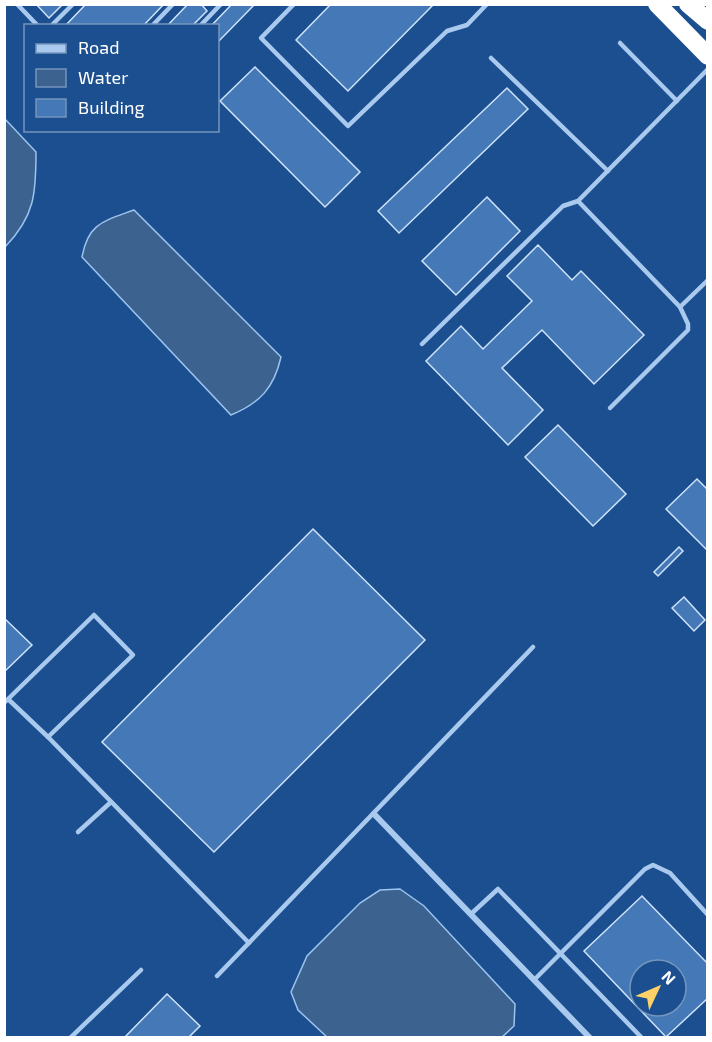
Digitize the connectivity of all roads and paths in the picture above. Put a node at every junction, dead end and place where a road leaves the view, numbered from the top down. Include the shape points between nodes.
1 (73, 4) edge
2 (173, 4) edge
3 (221, 4) edge
4 (294, 4) edge
5 (487, 4) edge
6 (657, 4) edge
7 (688, 4) edge
8 (17, 5) edge
9 (708, 21) edge
10 (36, 24) edge
11 (53, 24) edge
12 (154, 24) edge
13 (202, 24) edge
14 (620, 43) dead end
15 (708, 56) edge
16 (491, 57) dead end
17 (708, 69) edge
18 (676, 101) junction
19 (608, 171) junction
20 (578, 201) junction
21 (708, 280) edge
22 (680, 307) junction
23 (422, 344) dead end
24 (610, 408) dead end
25 (533, 647) dead end
26 (6, 701) edge
27 (48, 738) junction
28 (111, 802) junction
29 (374, 814) junction
30 (78, 832) dead end
31 (471, 914) junction
32 (708, 915) edge
33 (249, 943) junction
34 (561, 954) junction
35 (141, 970) dead end
36 (217, 976) dead end
37 (534, 980) junction
38 (70, 1038) edge
39 (590, 1038) edge
40 (642, 1038) edge

1 - 11 lane
2 - 12 lane
3 - 13 lane
4 - 5 lane via 261,38 348,126 447,31 466,25
6 - 15 highway
7 - 9 highway
8 - 10 lane
14 - 18 lane
16 - 19 lane
17 - 18 lane
18 - 19 lane
19 - 20 lane
20 - 22 lane
20 - 23 lane via 563,206
21 - 22 lane
22 - 24 lane via 688,330
25 - 29 lane
26 - 27 lane
26 - 27 lane via 94,615 133,655
27 - 28 lane
28 - 30 lane
28 - 33 lane
29 - 31 street
29 - 33 lane
31 - 34 lane via 498,889
31 - 37 street
32 - 34 lane via 670,873 653,865
33 - 36 lane
34 - 37 lane
34 - 40 lane
35 - 38 lane
37 - 39 street

